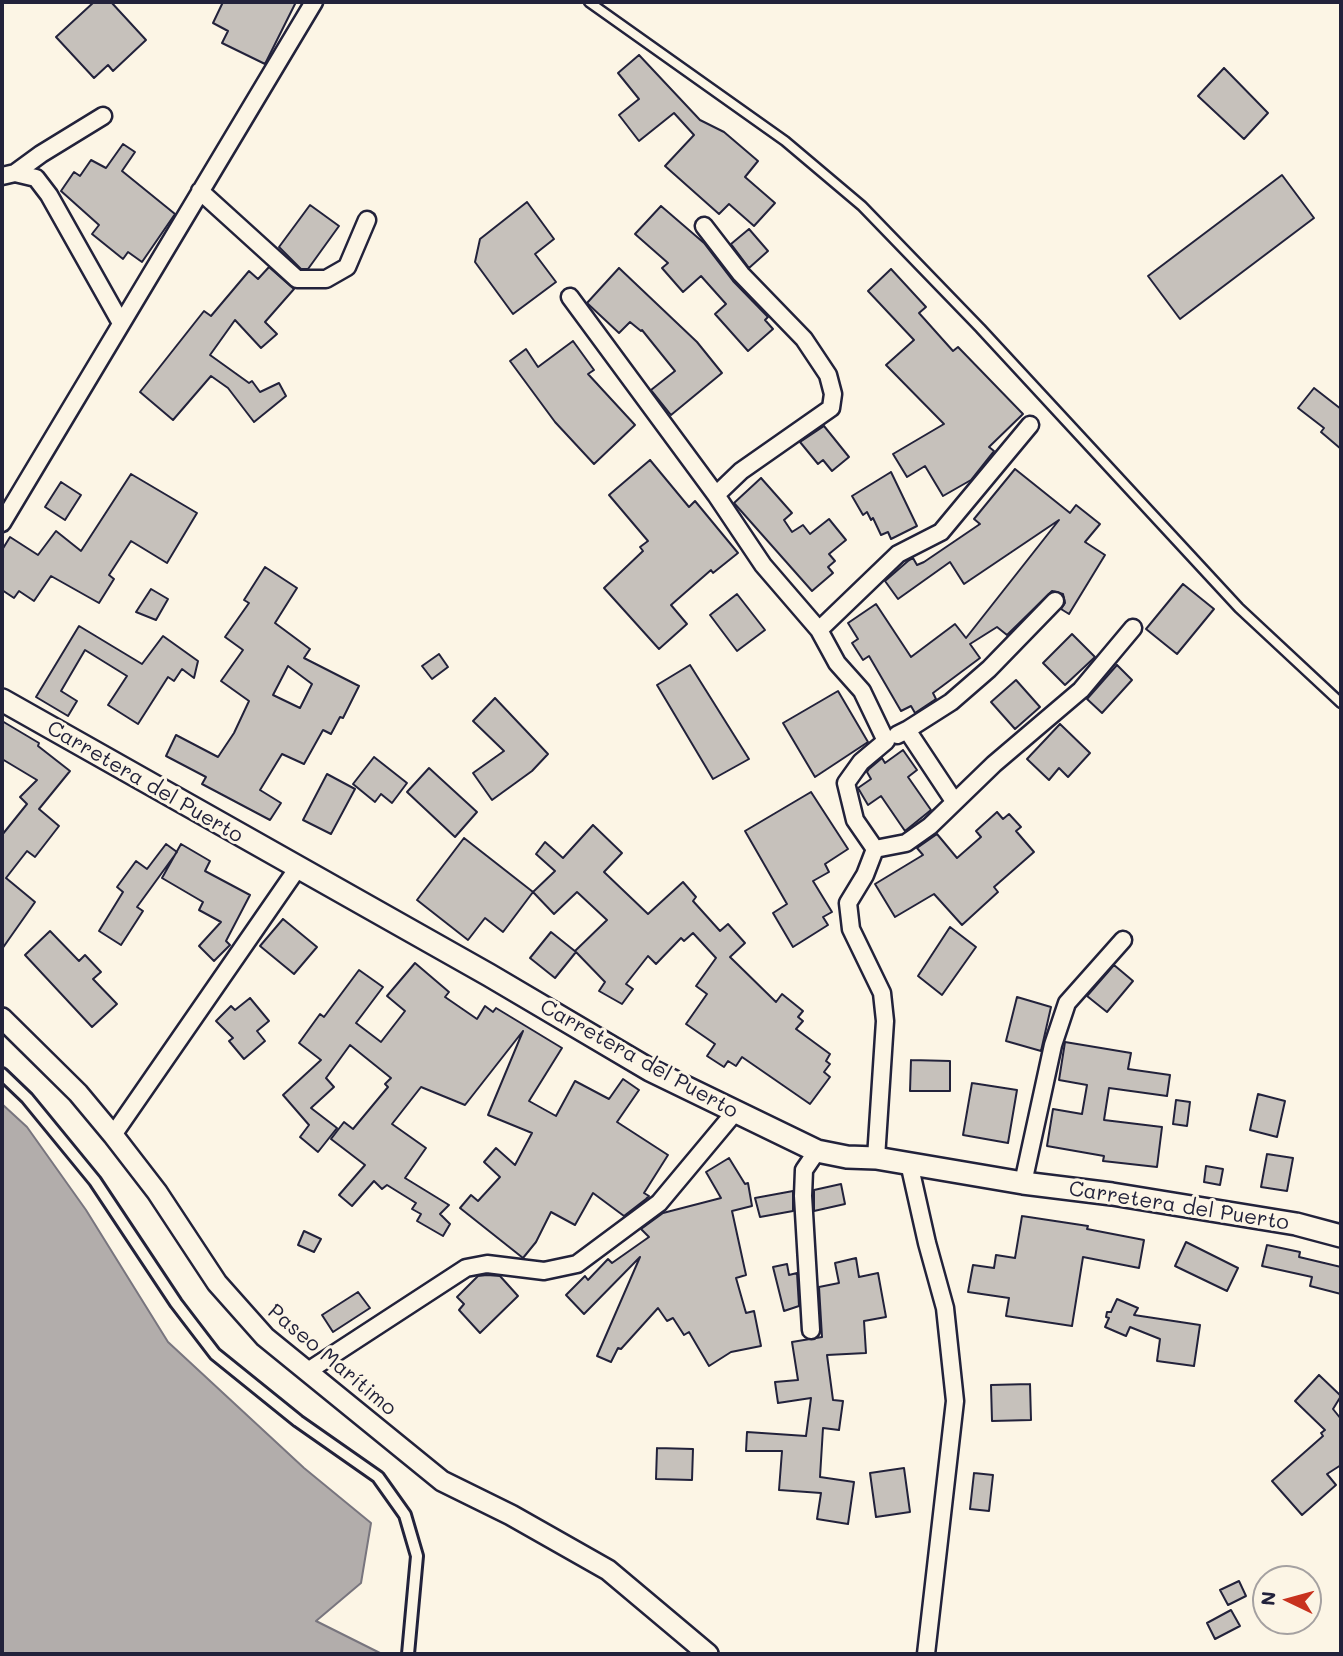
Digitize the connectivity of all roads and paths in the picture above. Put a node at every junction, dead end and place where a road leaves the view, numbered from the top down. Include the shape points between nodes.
1 (314, 2) edge
2 (589, 2) edge
3 (103, 116) dead end
4 (8, 175) edge
5 (200, 191) junction
6 (366, 220) dead end
7 (704, 226) dead end
8 (570, 297) dead end
9 (121, 323) junction
10 (1030, 425) dead end
11 (716, 495) junction
12 (2, 523) edge
13 (1055, 601) dead end
14 (1133, 628) dead end
15 (819, 630) junction
16 (2, 700) edge
17 (1341, 704) edge
18 (907, 730) junction
19 (886, 741) junction
20 (954, 801) junction
21 (875, 849) junction
22 (297, 869) junction
23 (1124, 940) dead end
24 (2, 1018) edge
25 (2, 1074) edge
26 (735, 1112) junction
27 (113, 1135) junction
28 (817, 1151) junction
29 (876, 1157) junction
30 (909, 1163) junction
31 (1023, 1183) junction
32 (1341, 1236) edge
33 (811, 1330) dead end
34 (308, 1371) junction
35 (408, 1654) edge
36 (708, 1654) edge
37 (926, 1654) edge

1 - 5 street
2 - 17 lane via 785,141 862,206 1238,608
3 - 4 street
4 - 9 street via 36,178 49,195
5 - 6 street via 298,279 326,279 347,267
5 - 9 street
7 - 11 street via 741,274 804,339 828,375 833,394 831,408 741,471
8 - 11 street
9 - 12 street
10 - 15 street via 941,532 898,554
11 - 15 street via 763,565
13 - 18 street via 970,686
14 - 20 street via 1081,690
15 - 19 street via 837,663 862,691
16 - 22 main road, Carretera del Puerto
18 - 19 street
18 - 20 street
19 - 21 street via 860,762 846,783 855,820
20 - 21 street via 906,842
21 - 29 street via 848,903 851,929 882,993 885,1021
22 - 26 main road, Carretera del Puerto via 650,1070
22 - 27 street
23 - 31 street via 1067,1003 1052,1045
24 - 27 street, Paseo Marítimo via 78,1093
25 - 35 street via 95,1181 215,1354 378,1477 405,1515 417,1556
26 - 28 main road, Carretera del Puerto
26 - 34 street via 659,1203 577,1264 544,1271 486,1264 466,1268
27 - 34 street, Paseo Marítimo via 157,1192 216,1283 265,1337
28 - 29 main road, Carretera del Puerto
28 - 33 street via 804,1170 803,1196
29 - 30 main road, Carretera del Puerto
30 - 31 main road, Carretera del Puerto
30 - 37 street via 946,1308 955,1401
31 - 32 main road, Carretera del Puerto via 1296,1224
34 - 36 street, Paseo Marítimo via 442,1481 608,1570

